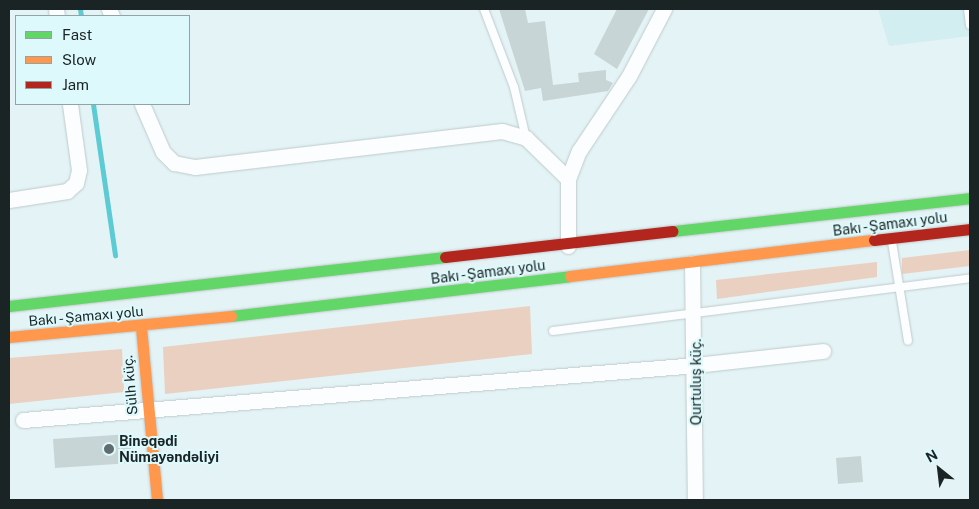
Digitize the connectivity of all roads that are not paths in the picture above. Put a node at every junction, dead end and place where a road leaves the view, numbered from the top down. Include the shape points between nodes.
1 (484, 9) edge
2 (664, 9) edge
3 (968, 9) edge
4 (970, 25) edge
5 (70, 105) edge
6 (142, 105) edge
7 (526, 138) junction
8 (568, 179) junction
9 (970, 198) edge
10 (9, 200) edge
11 (970, 229) edge
12 (892, 239) junction
13 (568, 246) junction
14 (692, 264) junction
15 (970, 278) edge
16 (897, 289) junction
17 (9, 306) edge
18 (696, 312) junction
19 (141, 327) junction
20 (552, 331) dead end
21 (9, 338) edge
22 (908, 341) dead end
23 (823, 351) dead end
24 (696, 365) junction
25 (147, 409) junction
26 (23, 420) dead end
27 (157, 500) edge
28 (695, 500) edge

1 - 7 lane via 514,87
2 - 8 street via 629,76 579,151
3 - 4 lane
5 - 10 street via 80,170 76,183 67,191
6 - 7 street via 164,152 174,163 195,167 502,130
7 - 8 street
8 - 13 street
9 - 13 main road, Bakı - Şamaxı yolu
11 - 12 main road, Bakı - Şamaxı yolu
12 - 14 main road, Bakı - Şamaxı yolu
12 - 16 lane
13 - 17 main road, Bakı - Şamaxı yolu
14 - 18 street, Qurtuluş küç.
14 - 19 main road, Bakı - Şamaxı yolu
15 - 16 lane
16 - 18 lane
16 - 22 lane
18 - 20 lane
18 - 24 street, Qurtuluş küç.
19 - 21 main road, Bakı - Şamaxı yolu
19 - 25 main road, Sülh küç.
23 - 24 street
24 - 25 street
24 - 28 street, Qurtuluş küç.
25 - 26 street
25 - 27 main road, Sülh küç.

